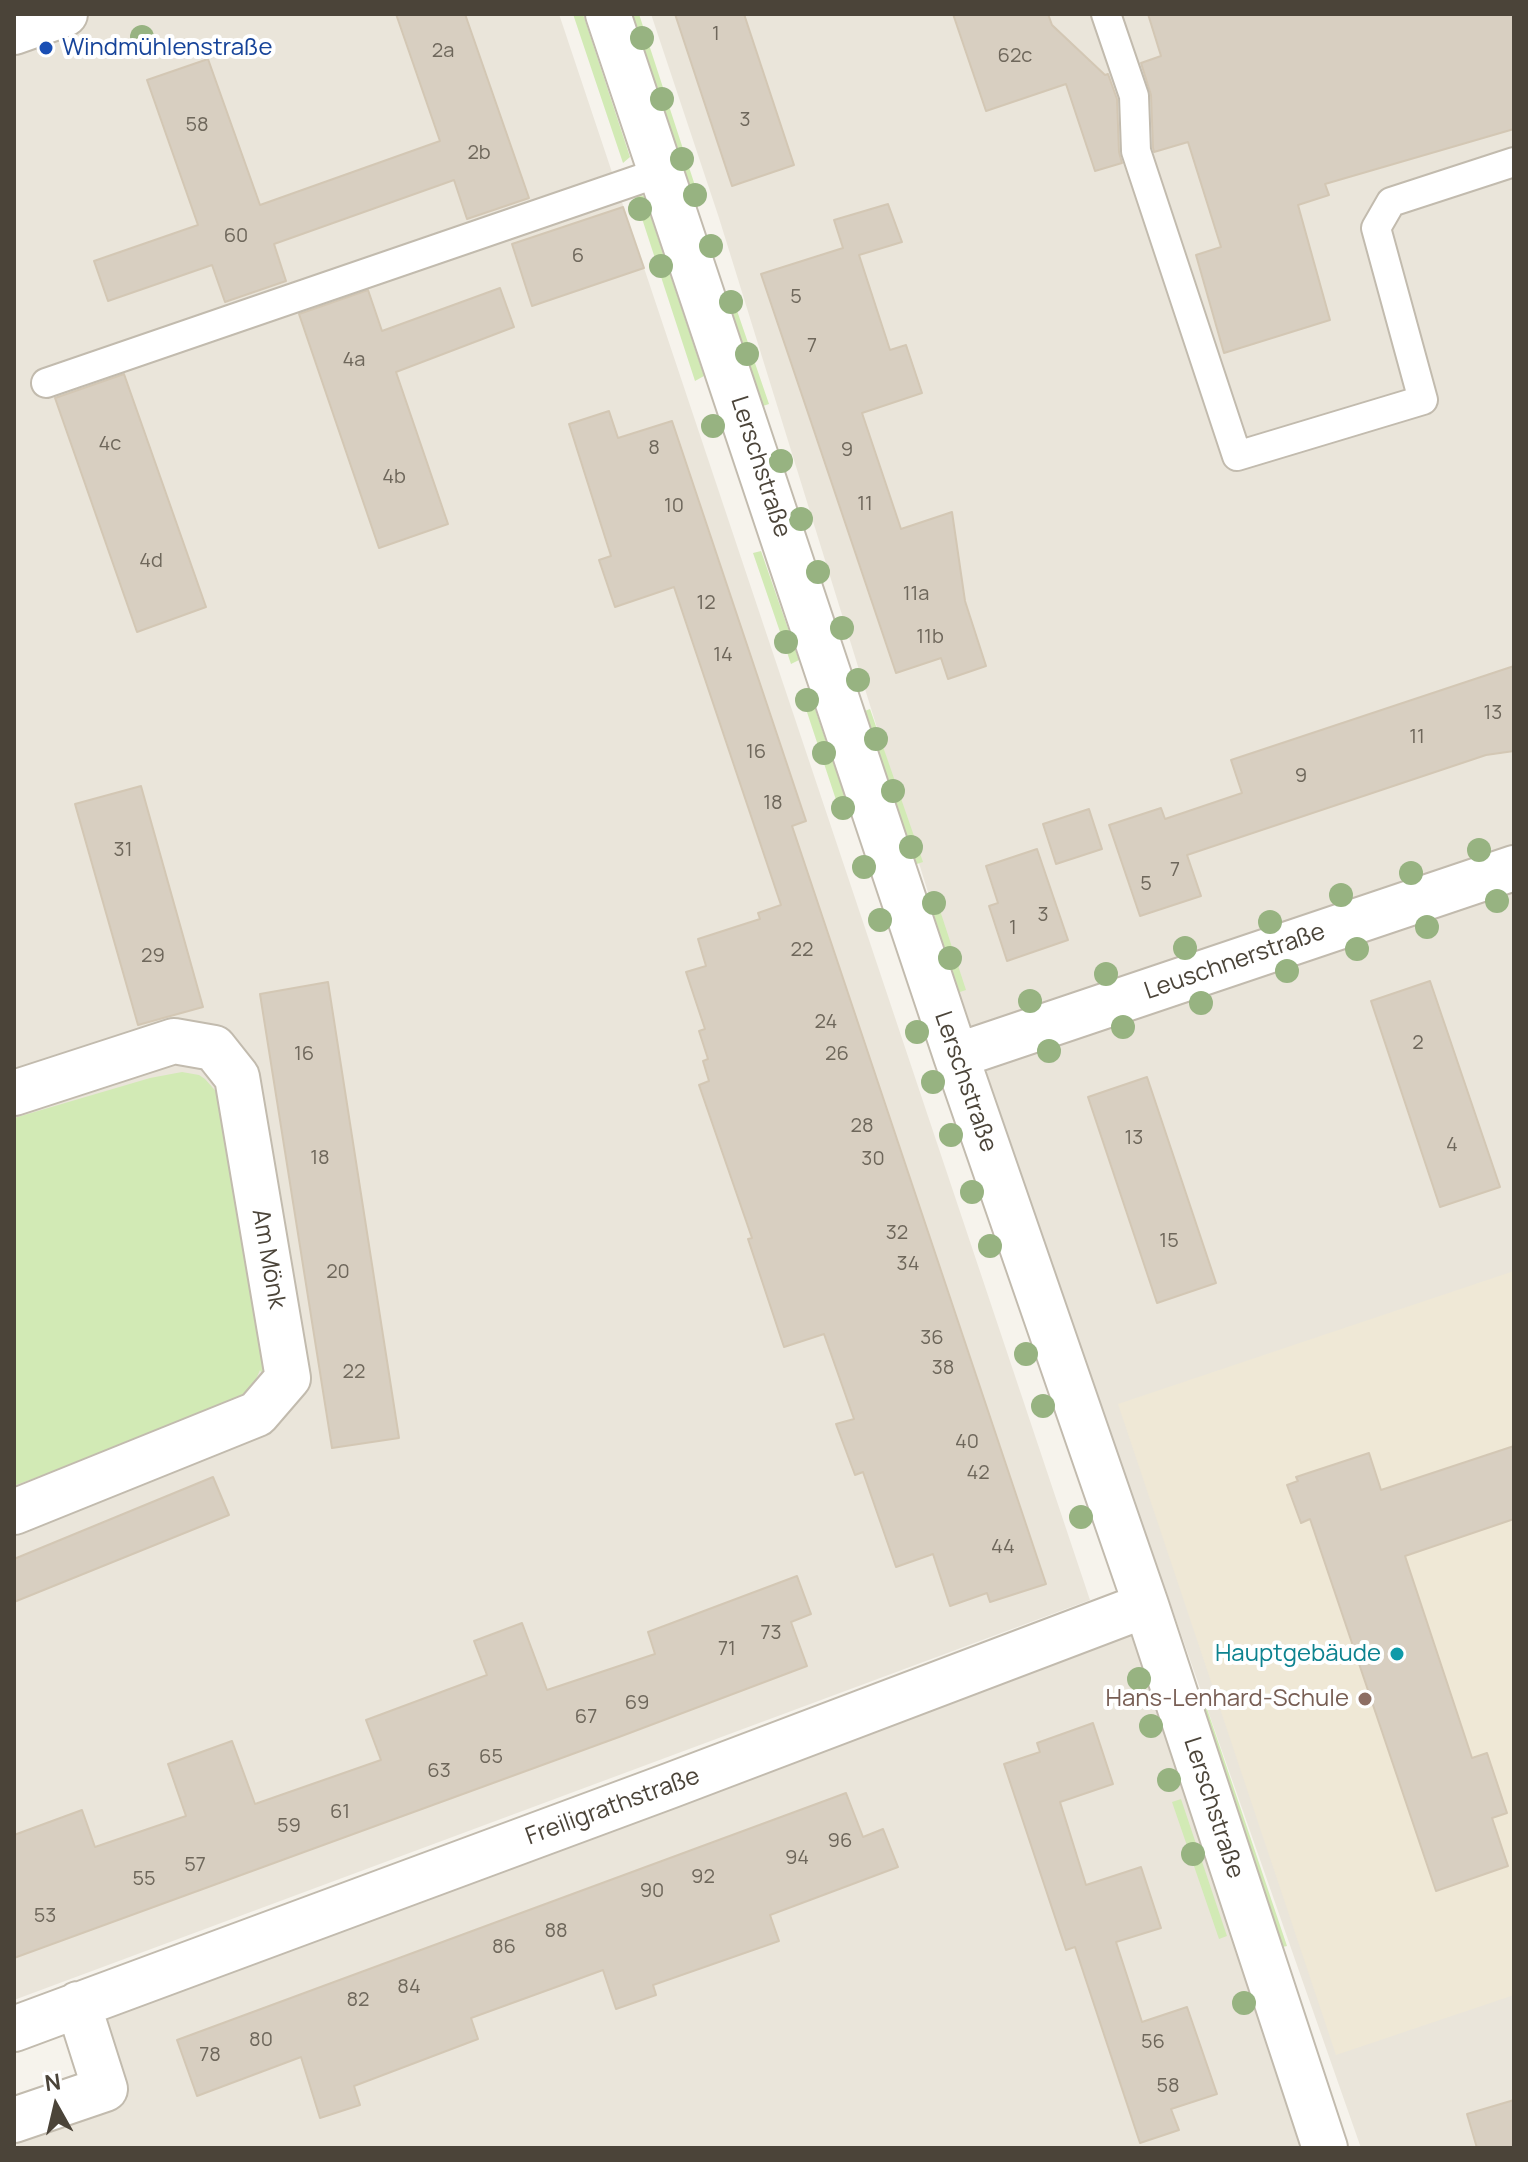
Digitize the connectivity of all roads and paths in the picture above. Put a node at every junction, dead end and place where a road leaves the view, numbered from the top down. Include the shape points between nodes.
1 (65, 14) edge
2 (608, 14) edge
3 (1106, 14) edge
4 (14, 32) edge
5 (1514, 162) edge
6 (661, 172) junction
7 (46, 383) dead end
8 (1514, 868) edge
9 (956, 1056) junction
10 (14, 1093) edge
11 (14, 1512) edge
12 (1146, 1605) junction
13 (78, 2004) junction
14 (14, 2029) edge
15 (14, 2120) edge
16 (1325, 2148) edge

1 - 4 street
2 - 6 street, Lerschstraße
3 - 5 lane via 1134,96 1136,151 1237,456 1423,400 1376,228 1391,202
6 - 7 lane
6 - 9 street, Lerschstraße
8 - 9 street, Leuschnerstraße
9 - 12 street, Lerschstraße
10 - 11 street, Am Mönk via 174,1041 214,1048 237,1077 288,1378 257,1414
12 - 13 street, Freiligrathstraße
12 - 16 street, Lerschstraße
13 - 14 street, Freiligrathstraße
13 - 15 street via 105,2089

